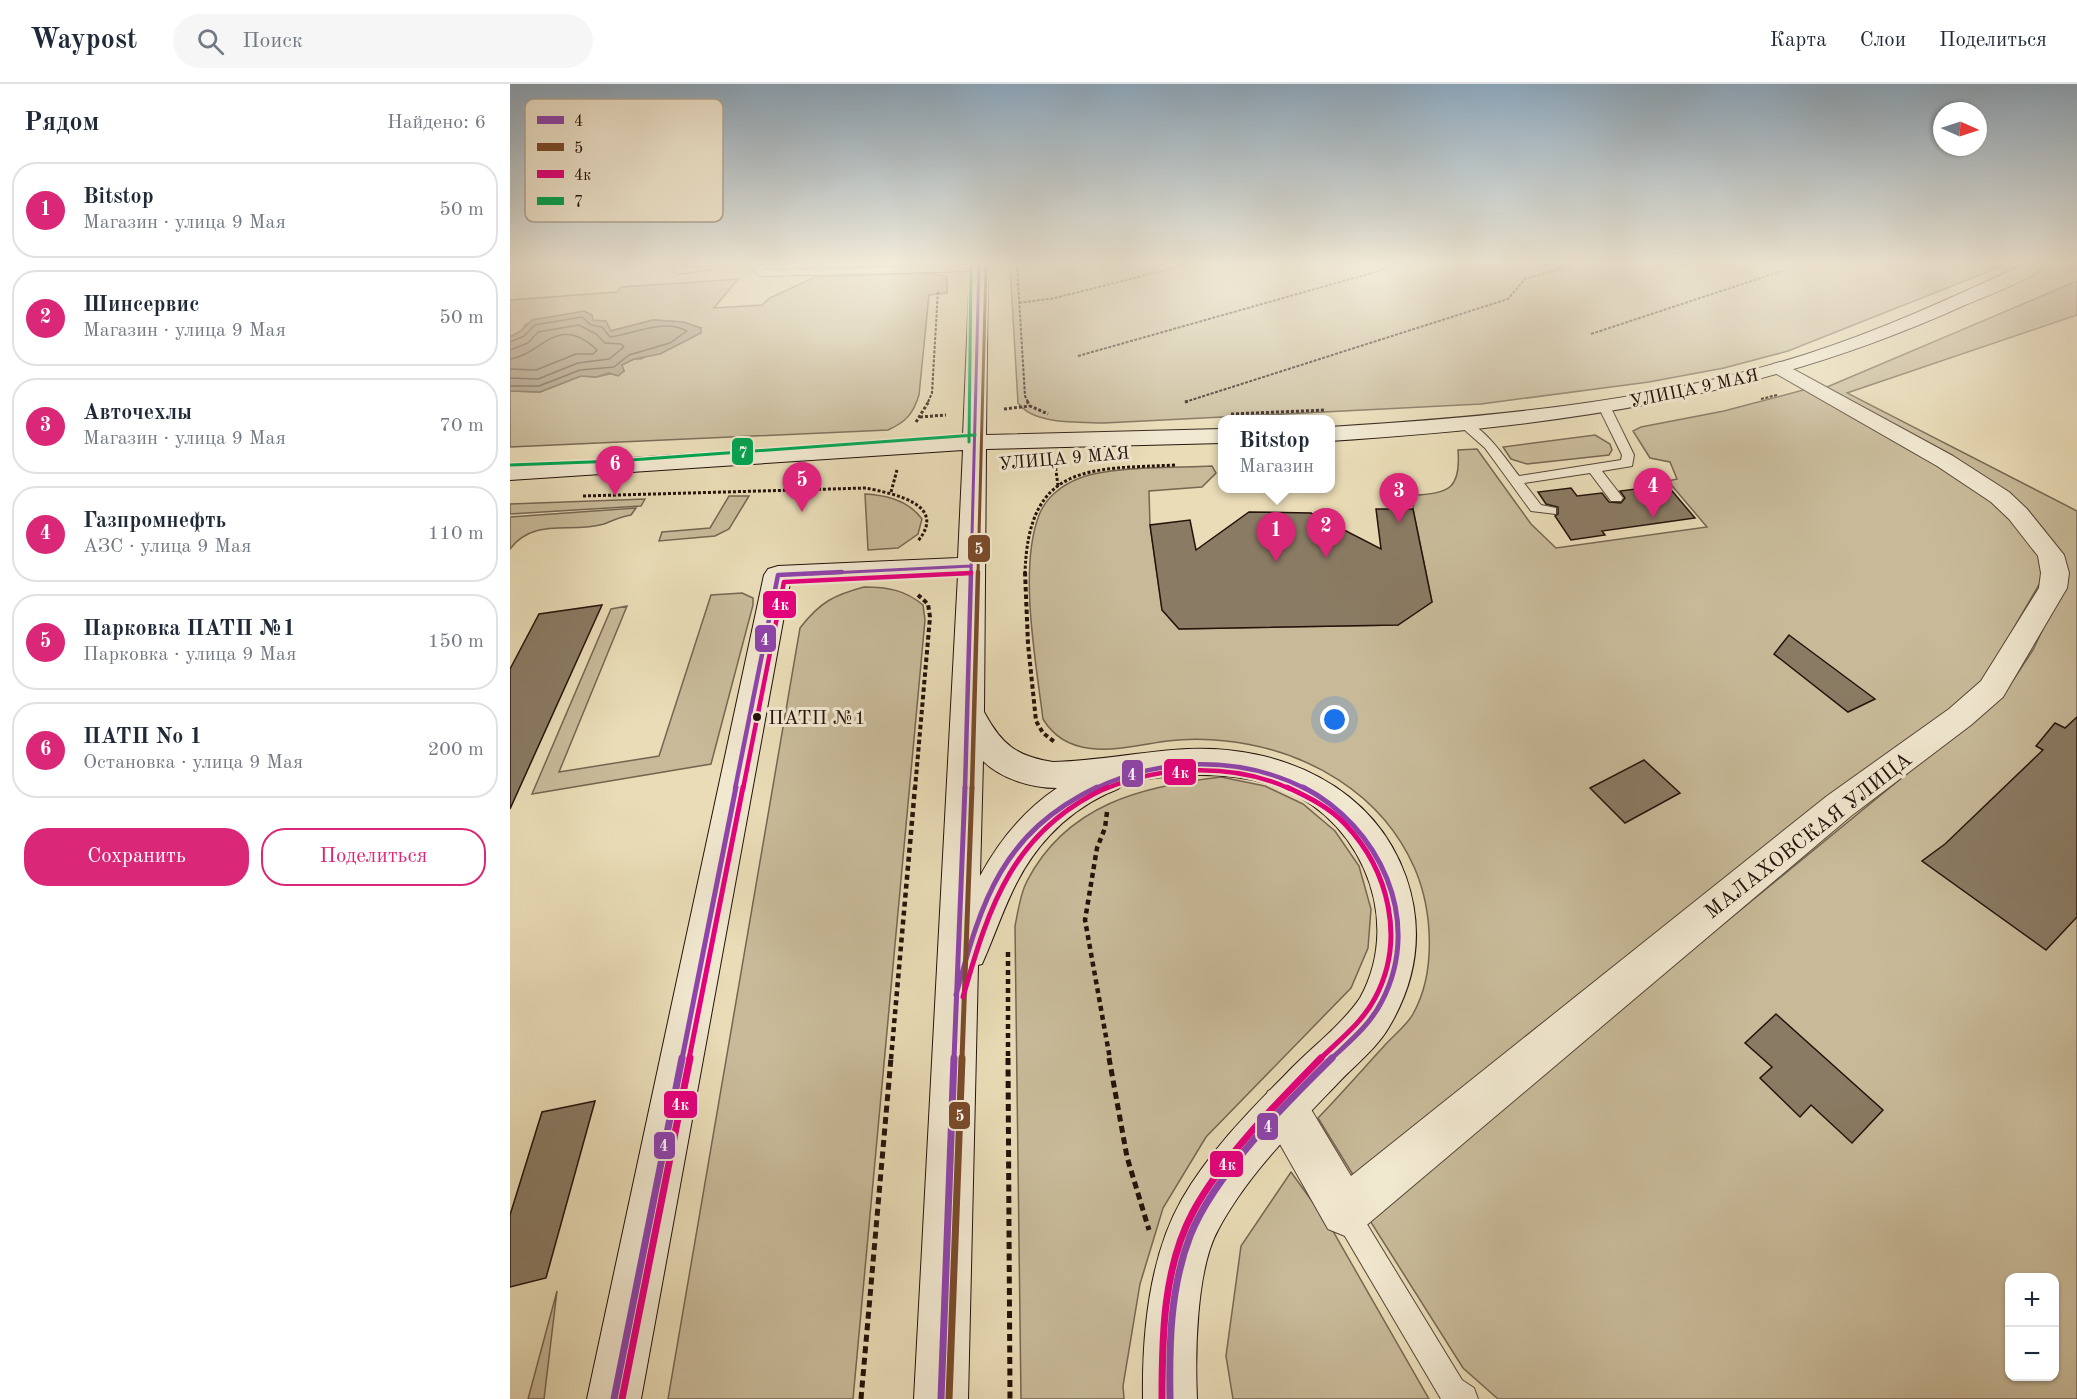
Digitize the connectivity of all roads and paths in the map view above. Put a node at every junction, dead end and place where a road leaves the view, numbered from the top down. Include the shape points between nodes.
1 (936, 326) edge
2 (978, 326) edge
3 (1021, 326) edge
4 (1184, 326) edge
5 (1422, 326) edge
6 (1614, 326) edge
7 (1895, 326) edge
8 (1591, 334) dead end
9 (1078, 356) dead end
10 (1780, 368) junction
11 (1185, 402) dead end
12 (1604, 406) junction
13 (1334, 409) dead end
14 (1050, 414) dead end
15 (1293, 415) edge
16 (1465, 425) junction
17 (910, 426) dead end
18 (1218, 426) edge
19 (1335, 434) edge
20 (1218, 442) edge
21 (975, 453) junction
22 (1187, 464) dead end
23 (1594, 469) junction
24 (510, 473) edge
25 (1516, 480) junction
26 (580, 496) dead end
27 (1616, 498) dead end
28 (1551, 512) dead end
29 (914, 545) dead end
30 (971, 566) junction
31 (914, 591) dead end
32 (968, 710) junction
33 (1065, 747) dead end
34 (1125, 772) junction
35 (1008, 946) dead end
36 (956, 995) junction
37 (1284, 1107) junction
38 (1345, 1212) junction
39 (1150, 1233) dead end
40 (614, 1399) edge
41 (861, 1399) edge
42 (941, 1399) edge
43 (1010, 1399) edge
44 (1170, 1399) edge
45 (1463, 1399) edge

1 - 17 path via 932,393 926,408
2 - 21 main road
3 - 14 path via 1025,396 1030,406
4 - 9 path
5 - 11 path
6 - 8 path
7 - 10 main road, УЛИЦА 9 МАЯ
10 - 12 main road, УЛИЦА 9 МАЯ via 1725,383
10 - 38 main road, МАЛАХОВСКАЯ УЛИЦА via 1945,460 2000,497 2051,555 2054,588 1992,689 1839,806
12 - 16 main road, УЛИЦА 9 МАЯ
12 - 23 lane via 1629,459 1625,465
13 - 15 path
16 - 19 main road, УЛИЦА 9 МАЯ
16 - 25 lane via 1489,445
18 - 21 main road, УЛИЦА 9 МАЯ
20 - 21 main road, УЛИЦА 9 МАЯ via 1054,461
21 - 24 main road, УЛИЦА 9 МАЯ
21 - 30 main road
22 - 33 path via 1082,474 1058,486 1035,512 1025,563 1027,636 1036,721 1043,733
23 - 25 lane
23 - 27 lane
25 - 28 lane via 1536,508
26 - 29 path via 866,488 891,492 923,509 928,525 924,536
30 - 32 main road
30 - 40 main road via 778,575
31 - 41 path via 928,604 930,617
32 - 34 main road via 977,735 994,756 1020,769 1052,775
32 - 36 main road
34 - 36 main road via 1060,804 1026,836 978,918
34 - 37 main road via 1168,763 1224,762 1268,769 1310,785 1346,812 1375,848 1392,888 1398,936 1394,975 1374,1014
34 - 39 path via 1113,794 1097,848 1085,920 1127,1157
35 - 43 path
36 - 42 main road
37 - 38 main road
37 - 44 main road via 1237,1160 1197,1220 1178,1285 1168,1367
38 - 45 lane via 1452,1390

